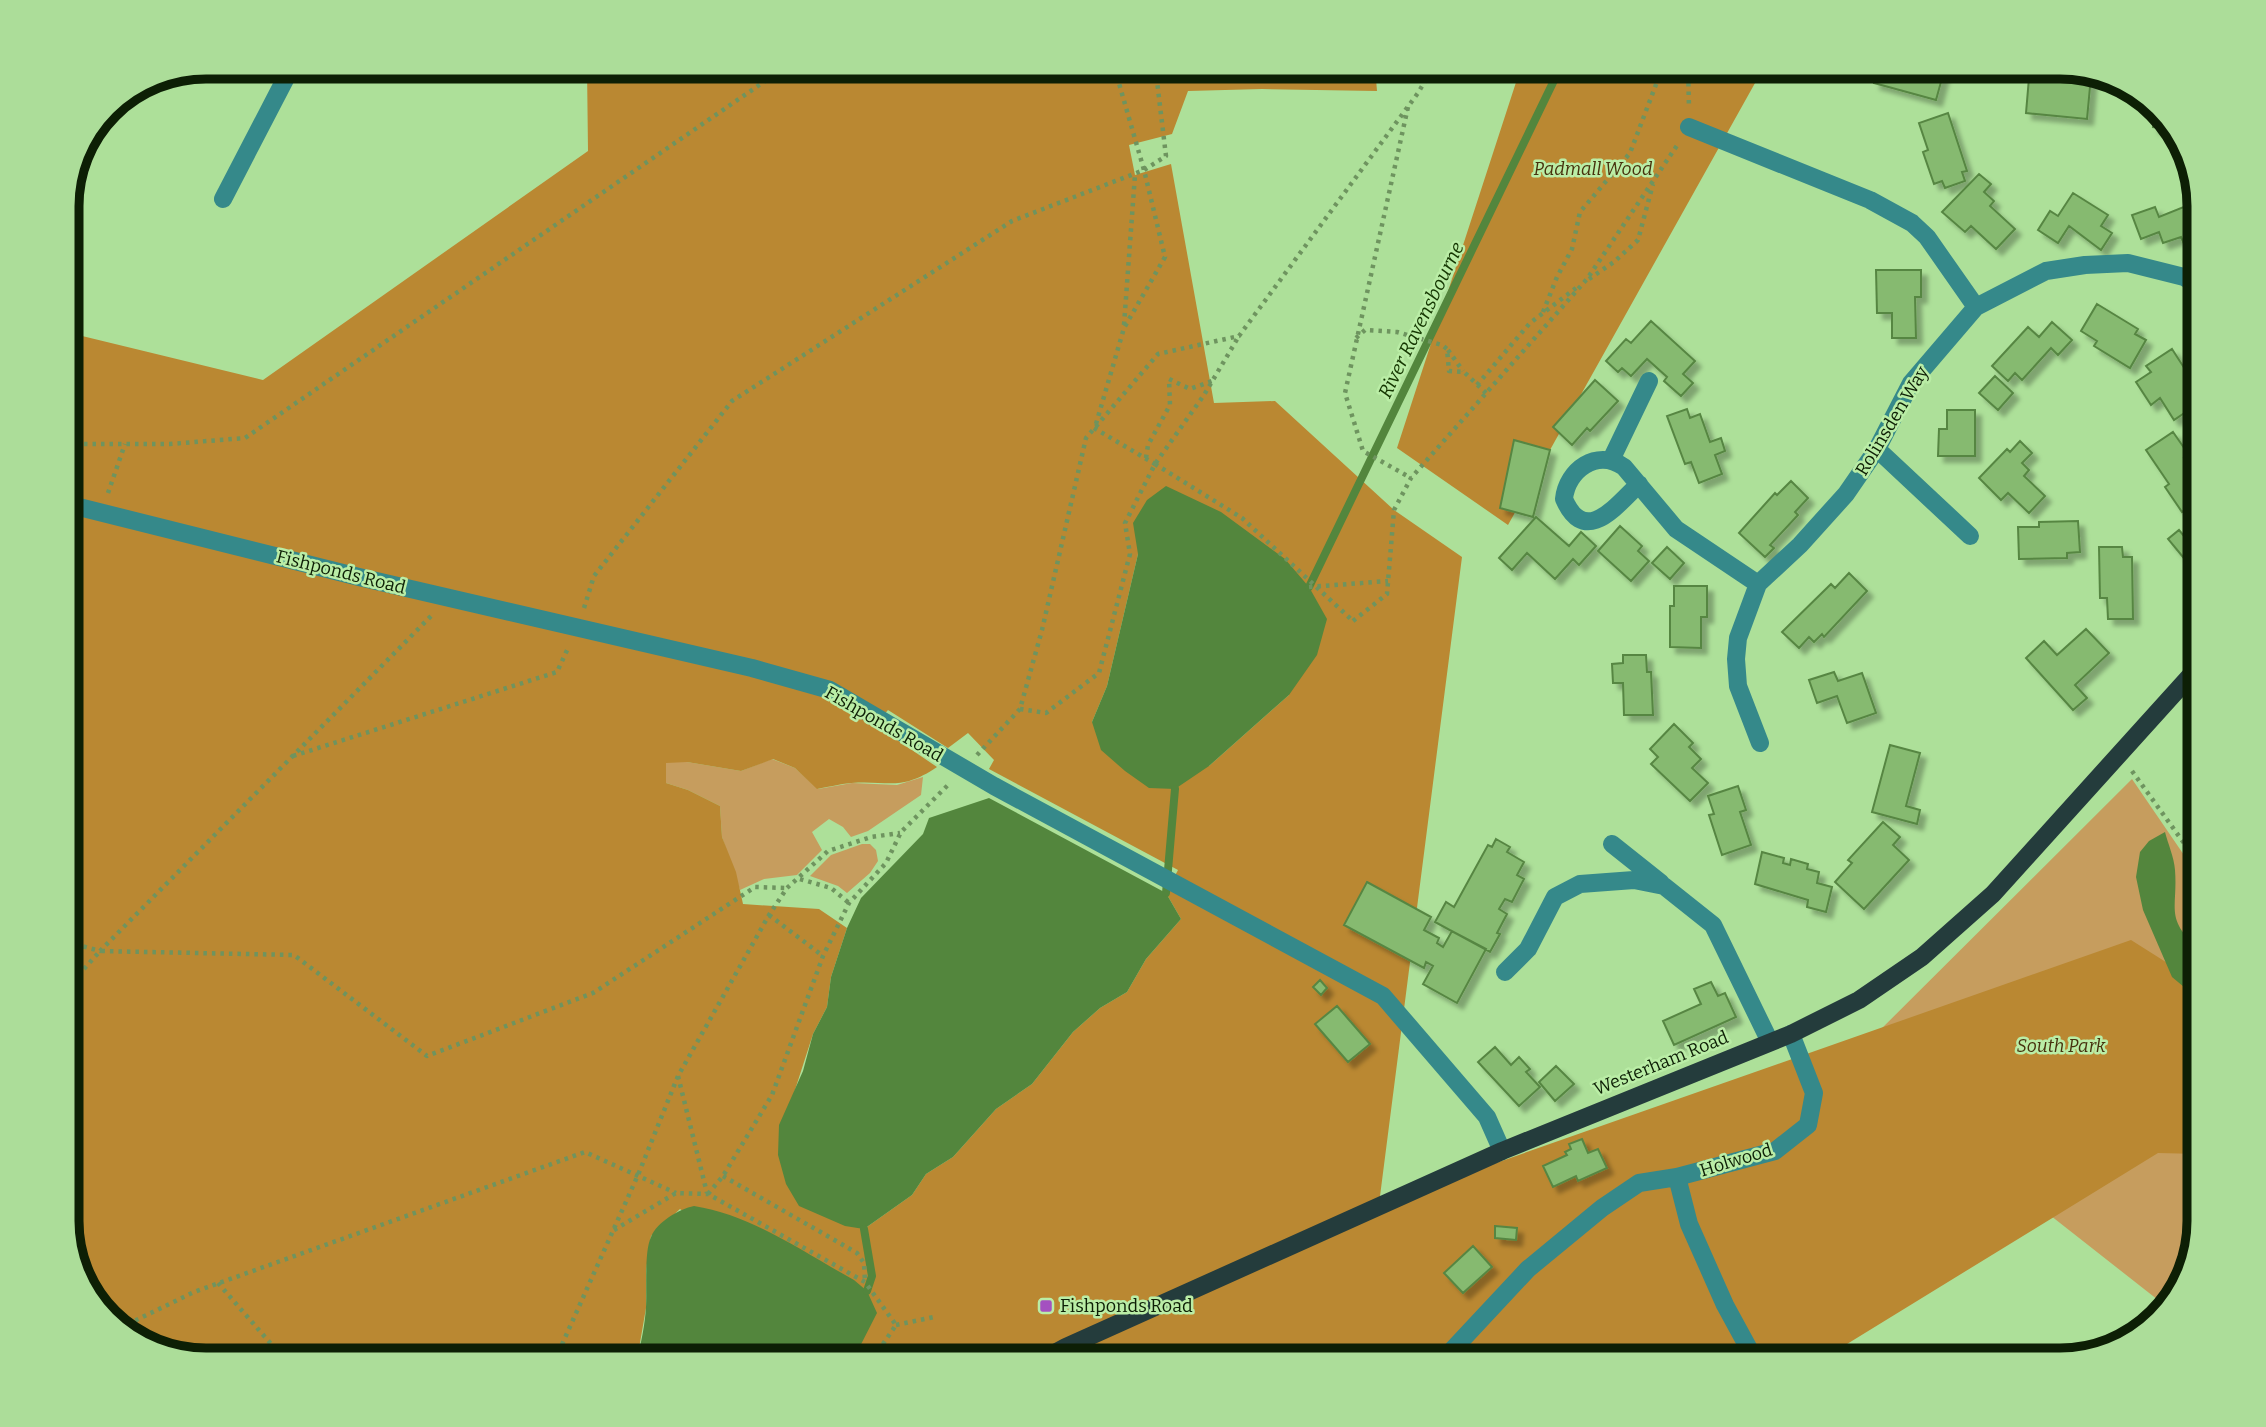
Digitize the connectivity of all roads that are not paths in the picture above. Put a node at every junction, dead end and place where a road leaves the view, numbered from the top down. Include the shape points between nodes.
1 (285, 79) edge
2 (1689, 127) road end
3 (223, 199) dead end
4 (2187, 279) edge
5 (1976, 307) junction
6 (1648, 381) dead end
7 (1877, 449) junction
8 (1618, 463) junction
9 (1639, 484) junction
10 (79, 507) edge
11 (1970, 536) dead end
12 (1758, 583) junction
13 (2187, 681) edge
14 (1760, 743) dead end
15 (1612, 844) dead end
16 (1664, 886) junction
17 (1506, 972) dead end
18 (1791, 1034) junction
19 (1770, 1042) junction
20 (1502, 1151) junction
21 (1677, 1177) junction
22 (1066, 1348) edge
23 (1454, 1348) edge
24 (1748, 1348) edge

1 - 3 street
2 - 5 street via 1870,200 1912,223
4 - 5 street, Rolinsden Way via 2128,263 2085,265 2046,271
5 - 7 street, Rolinsden Way via 1911,383
6 - 8 street
7 - 11 street
7 - 12 street, Rolinsden Way via 1846,494
8 - 9 street
8 - 9 street via 1582,465 1570,479 1564,499 1574,515 1592,523 1601,519
9 - 12 street via 1675,529
10 - 20 street, Fishponds Road via 752,668 830,691 974,775 1383,996 1487,1116
12 - 14 street, Rolinsden Way via 1738,638 1736,660 1738,686
13 - 18 main road, Westerham Road via 1993,894 1922,957 1859,1000
15 - 16 street
16 - 17 street via 1634,880 1580,884 1555,897 1528,949
16 - 19 street via 1713,925
18 - 19 main road, Westerham Road
18 - 21 street, Holwood via 1814,1093 1808,1125 1775,1151
19 - 20 main road, Westerham Road
20 - 22 main road, Westerham Road
21 - 23 street via 1639,1183 1602,1208 1528,1269
21 - 24 street, Holwood via 1689,1224

